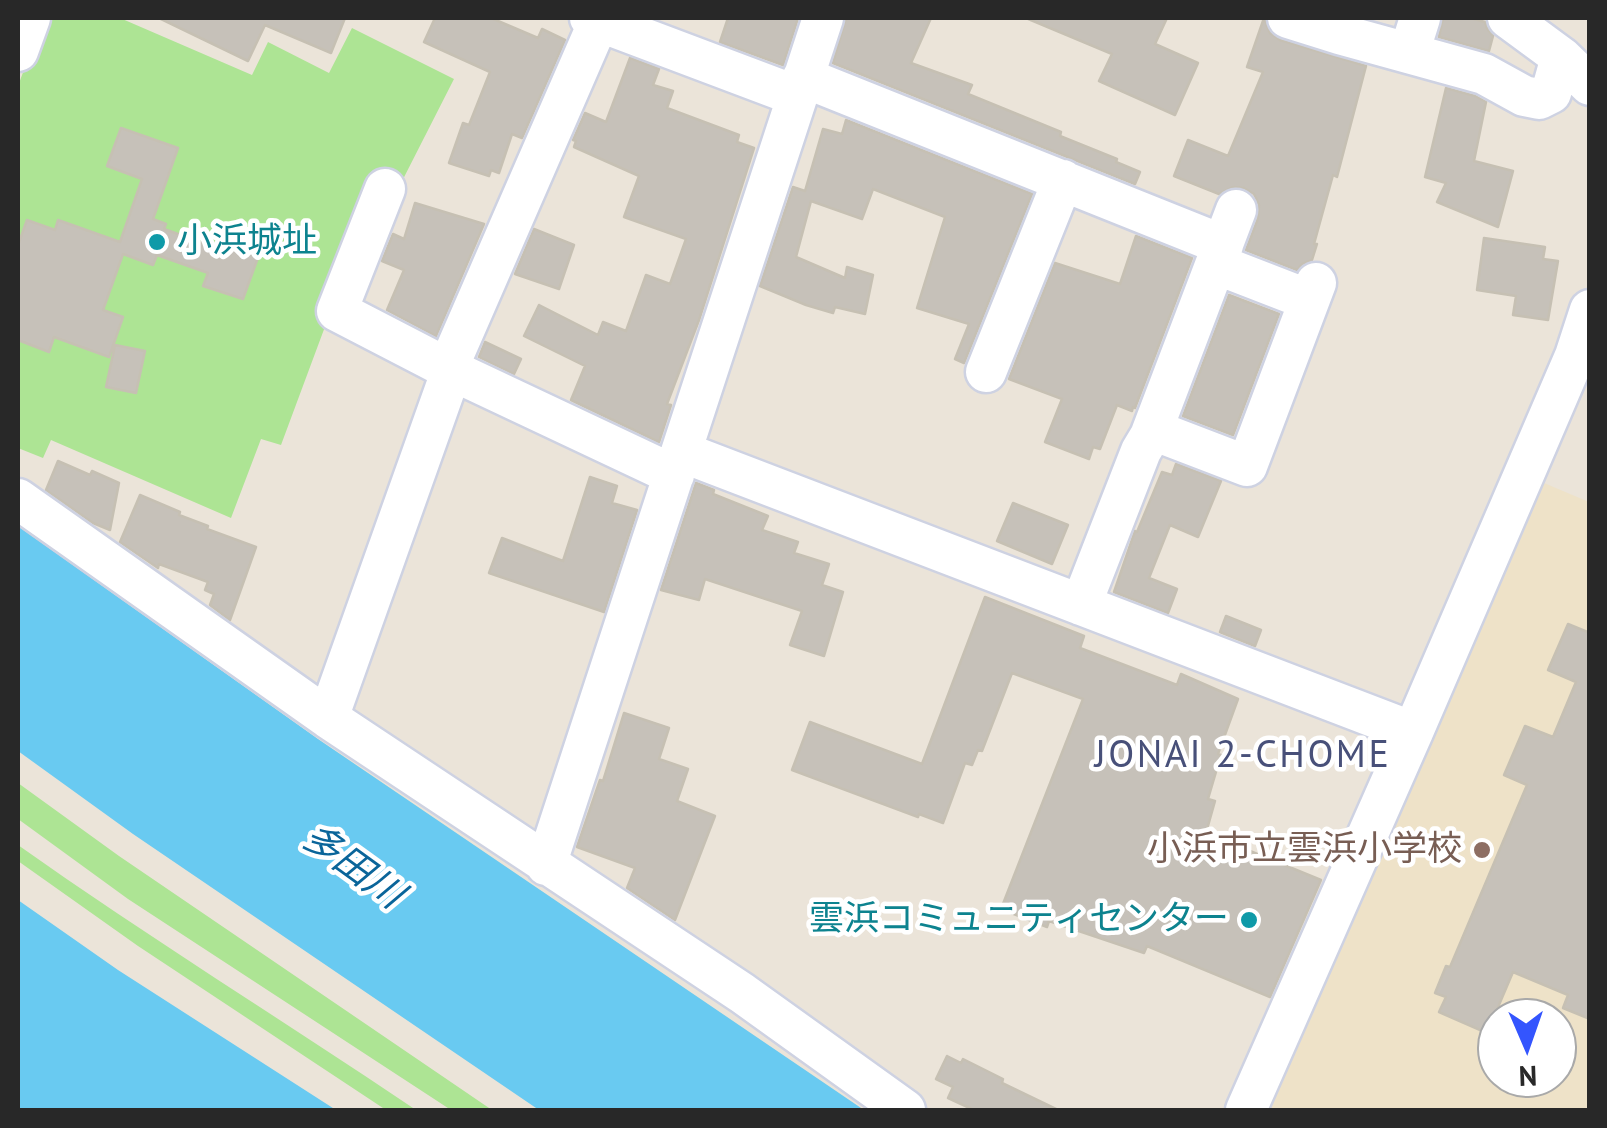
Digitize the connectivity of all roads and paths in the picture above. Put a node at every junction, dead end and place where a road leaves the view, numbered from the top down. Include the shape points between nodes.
1 (30, 18) edge
2 (823, 18) edge
3 (1288, 18) edge
4 (1508, 18) edge
5 (594, 19) edge
6 (1414, 35) edge
7 (18, 50) edge
8 (1561, 57) junction
9 (1590, 85) edge
10 (800, 86) junction
11 (1063, 180) junction
12 (384, 189) dead end
13 (1225, 240) junction
14 (1590, 310) edge
15 (450, 368) junction
16 (986, 372) dead end
17 (1152, 430) junction
18 (678, 464) junction
19 (18, 499) edge
20 (1081, 605) junction
21 (328, 718) junction
22 (1413, 732) junction
23 (546, 865) junction
24 (905, 1110) edge
25 (1246, 1110) edge

1 - 7 street
2 - 10 street
3 - 6 street
4 - 8 street
5 - 10 street
5 - 15 street
6 - 8 street via 1539,99 1551,93
8 - 9 street
10 - 11 street
10 - 18 street
11 - 13 street
11 - 16 street
12 - 15 street via 337,312
13 - 17 street
13 - 17 street via 1312,291 1247,466
14 - 22 street
15 - 18 street
15 - 21 street
17 - 20 street
18 - 20 street
18 - 23 street
19 - 21 street
20 - 22 street
21 - 23 street
22 - 25 street
23 - 24 street

